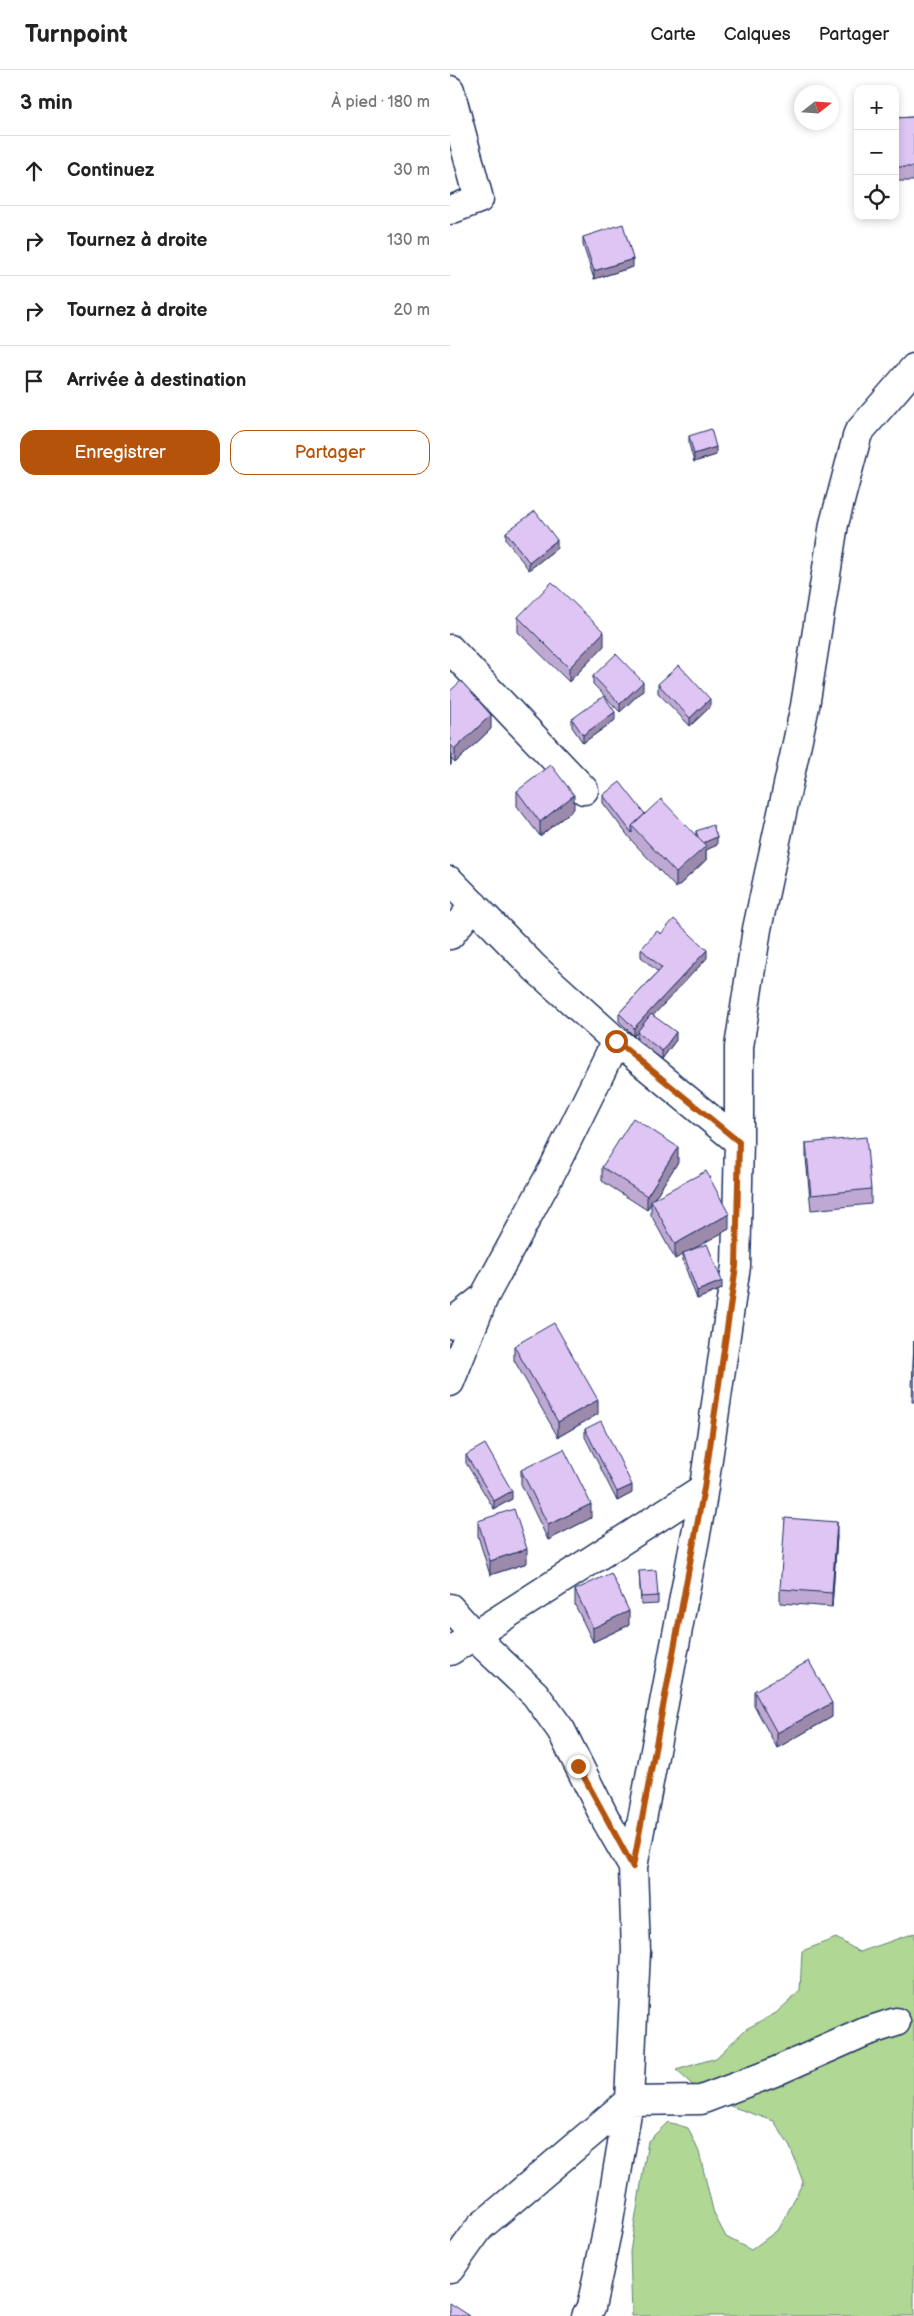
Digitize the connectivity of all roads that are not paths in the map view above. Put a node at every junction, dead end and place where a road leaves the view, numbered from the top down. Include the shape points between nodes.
1 (450, 90) edge
2 (450, 210) edge
3 (914, 368) edge
4 (450, 649) edge
5 (584, 790) dead end
6 (450, 881) edge
7 (474, 905) junction
8 (450, 935) edge
9 (616, 1041) junction
10 (739, 1142) junction
11 (484, 1297) junction
12 (450, 1324) edge
13 (450, 1382) edge
14 (704, 1488) junction
15 (450, 1608) edge
16 (474, 1636) junction
17 (450, 1651) edge
18 (633, 1867) junction
19 (896, 2022) dead end
20 (629, 2101) junction
21 (450, 2268) edge
22 (586, 2316) edge

1 - 2 street via 479,199
3 - 10 street via 858,433 834,524 805,706 757,929 739,1047
4 - 5 street
6 - 7 street
7 - 8 street
7 - 9 street via 535,968
9 - 10 street
9 - 11 street via 562,1152
10 - 14 street via 736,1266
11 - 12 street
11 - 13 street
14 - 16 street
14 - 18 street
15 - 16 street
16 - 17 street
16 - 18 street via 535,1694 562,1730
18 - 20 street via 636,1951
19 - 20 street via 700,2100
20 - 21 street via 480,2227
20 - 22 street via 608,2227 591,2307

